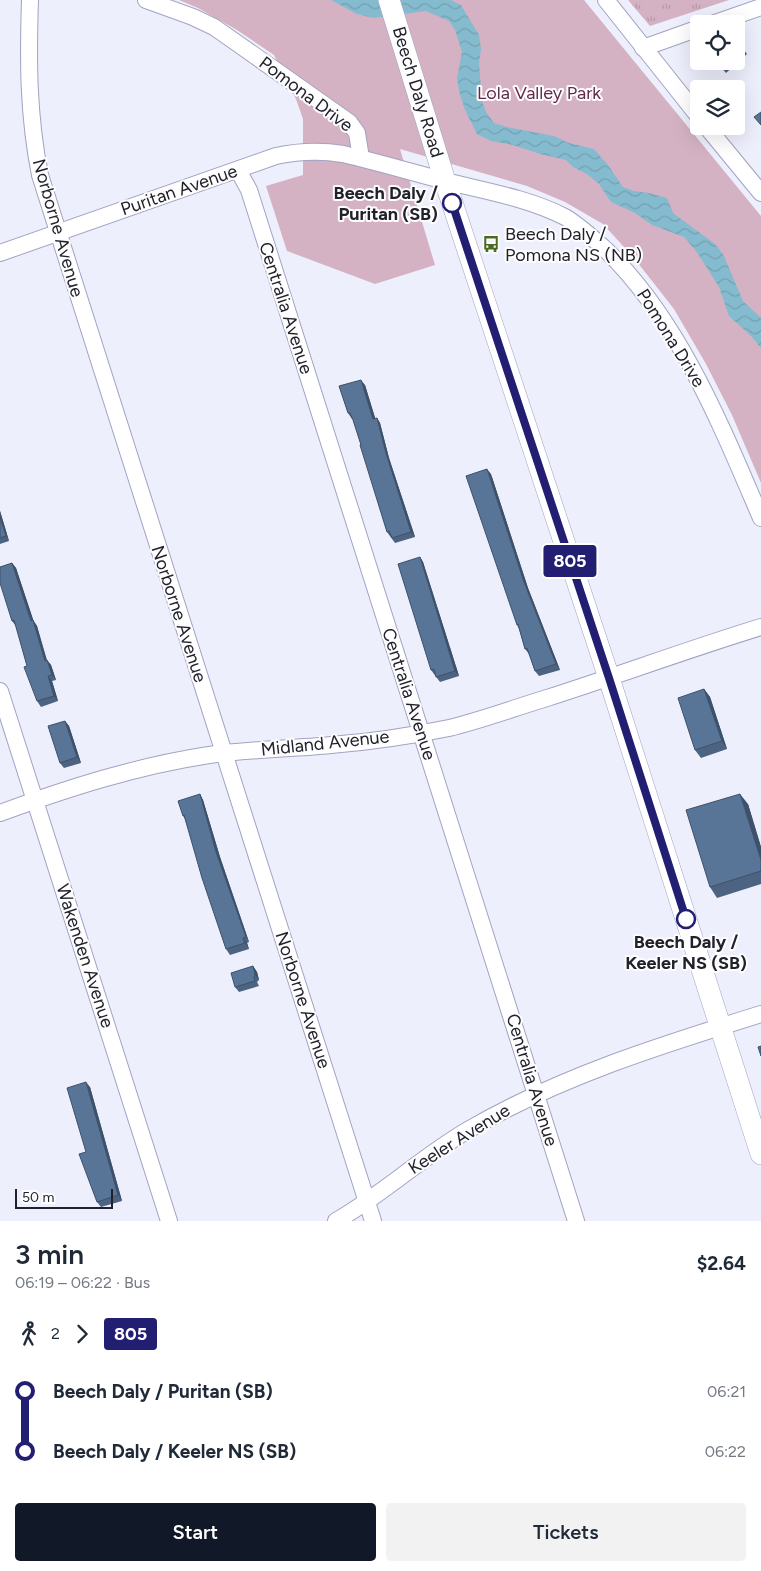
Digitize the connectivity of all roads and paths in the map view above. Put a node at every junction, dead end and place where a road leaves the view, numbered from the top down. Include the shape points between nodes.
1 (30, 0) edge
2 (146, 0) edge
3 (389, 0) edge
4 (606, 0) edge
5 (761, 7) edge
6 (738, 15) edge
7 (690, 31) edge
8 (643, 48) junction
9 (690, 106) edge
10 (713, 135) edge
11 (361, 158) junction
12 (238, 170) junction
13 (445, 181) junction
14 (761, 193) edge
15 (58, 233) junction
16 (0, 253) edge
17 (761, 518) edge
18 (761, 627) edge
19 (609, 678) junction
20 (0, 691) edge
21 (421, 732) junction
22 (224, 754) junction
23 (35, 800) junction
24 (0, 813) edge
25 (761, 1014) edge
26 (721, 1028) junction
27 (537, 1094) junction
28 (761, 1154) edge
29 (367, 1201) junction
30 (169, 1221) edge
31 (336, 1221) edge
32 (373, 1221) edge
33 (576, 1221) edge

1 - 15 street, Norborne Avenue via 28,80 32,131 40,175
2 - 11 street, Pomona Drive via 214,27 349,122 357,133
3 - 13 main road, Beech Daly Road
4 - 8 street
5 - 6 street
7 - 8 street
8 - 9 street
10 - 14 street
11 - 12 street, Puritan Avenue via 328,151 300,151
11 - 13 street, Pomona Drive
12 - 15 street, Puritan Avenue
12 - 21 street, Centralia Avenue via 249,190
13 - 17 street, Pomona Drive via 532,203 564,217 580,227 619,263 672,335 712,405
13 - 19 main road, Beech Daly Road
15 - 16 street, Puritan Avenue
15 - 22 street, Norborne Avenue
18 - 19 street, Midland Avenue
19 - 21 street, Midland Avenue via 476,720
19 - 26 main road, Beech Daly Road
20 - 23 street, Wakenden Avenue
21 - 22 street, Midland Avenue via 364,742
21 - 27 street, Centralia Avenue
22 - 23 street, Midland Avenue via 124,772
22 - 29 street, Norborne Avenue
23 - 24 street, Midland Avenue
23 - 30 street, Wakenden Avenue
25 - 26 street, Keeler Avenue
26 - 27 street, Keeler Avenue via 629,1057
26 - 28 main road, Beech Daly Road
27 - 29 street, Keeler Avenue via 466,1131
27 - 33 street, Centralia Avenue
29 - 31 street, Keeler Avenue
29 - 32 street, Norborne Avenue

